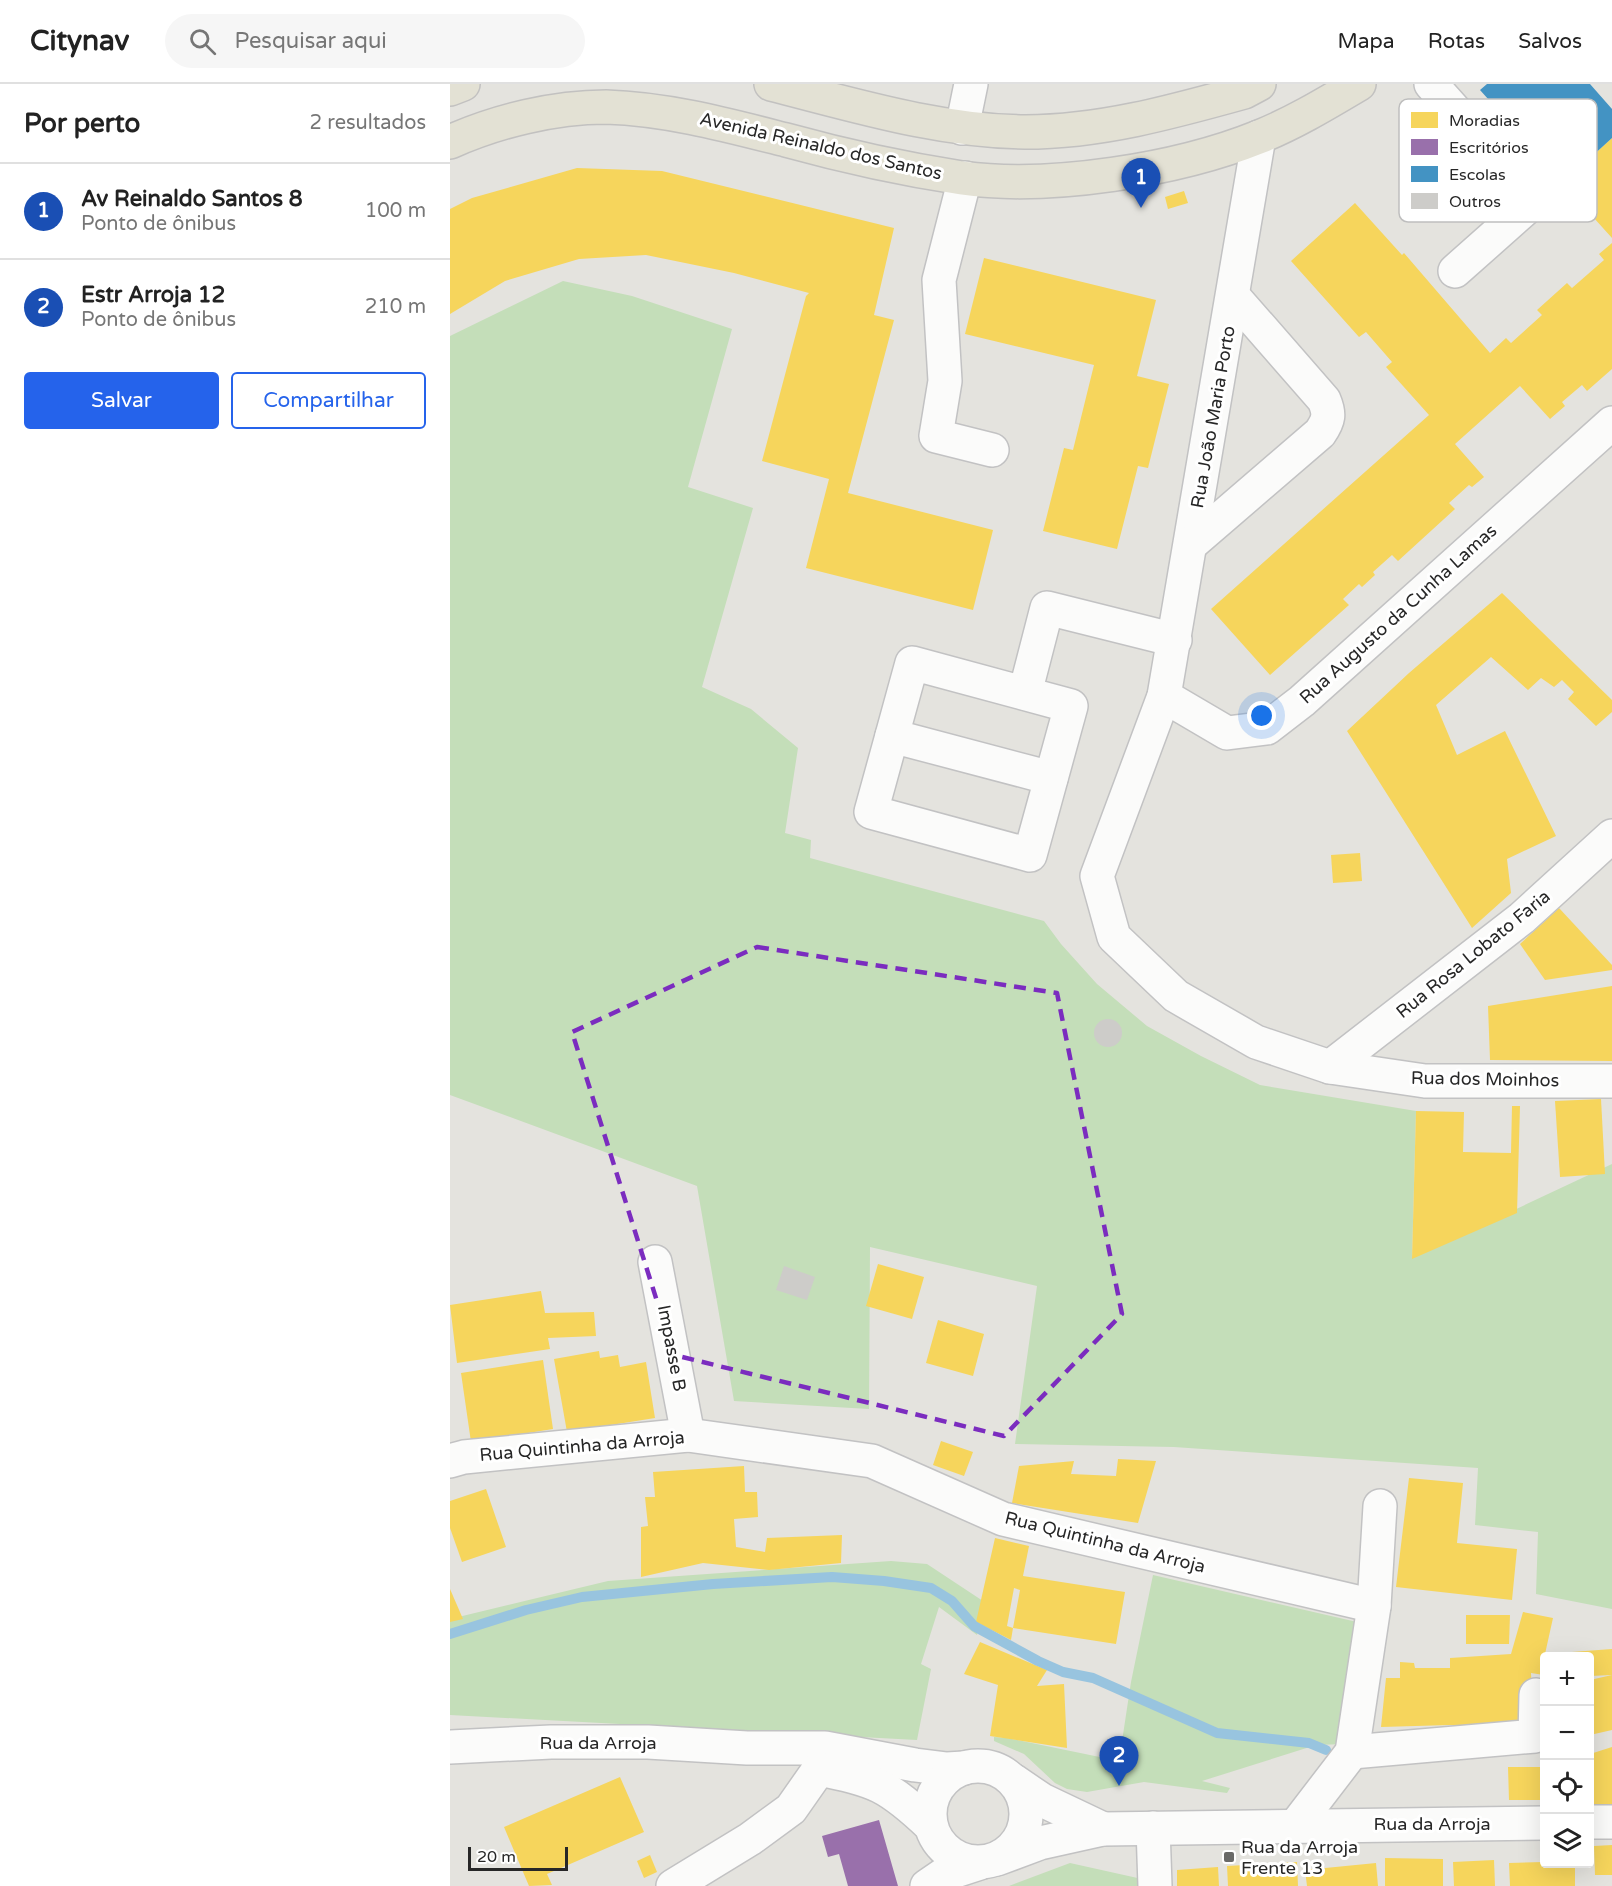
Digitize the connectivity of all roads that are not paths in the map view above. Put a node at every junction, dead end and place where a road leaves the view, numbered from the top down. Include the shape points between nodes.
1 (463, 84) edge
2 (771, 84) edge
3 (971, 84) edge
4 (1259, 84) edge
5 (1359, 84) edge
6 (1431, 84) edge
7 (450, 89) edge
8 (1444, 99) edge
9 (962, 128) junction
10 (1259, 137) junction
11 (450, 142) edge
12 (965, 178) junction
13 (1510, 222) edge
14 (1455, 271) dead end
15 (1234, 297) junction
16 (1612, 423) edge
17 (992, 450) dead end
18 (1191, 544) junction
19 (1175, 640) junction
20 (1025, 693) junction
21 (1164, 696) junction
22 (892, 735) junction
23 (1051, 778) junction
24 (1612, 836) edge
25 (1330, 1067) junction
26 (1612, 1081) edge
27 (655, 1262) dead end
28 (688, 1435) junction
29 (451, 1455) edge
30 (1380, 1506) dead end
31 (1374, 1606) junction
32 (1536, 1695) dead end
33 (450, 1747) edge
34 (747, 1748) junction
35 (1352, 1752) junction
36 (964, 1767) junction
37 (819, 1769) junction
38 (1014, 1781) junction
39 (1594, 1822) edge
40 (1612, 1822) edge
41 (1540, 1823) edge
42 (1296, 1825) junction
43 (1152, 1828) junction
44 (1103, 1829) junction
45 (934, 1834) junction
46 (989, 1861) junction
47 (673, 1886) edge
48 (926, 1886) edge
49 (1155, 1886) edge

1 - 7 main road
2 - 9 main road via 891,115
3 - 9 street
4 - 9 main road via 1244,92 1134,121 1082,129 1026,132
5 - 10 main road, Avenida Reinaldo dos Santos
6 - 8 street
10 - 12 main road, Avenida Reinaldo dos Santos via 1139,170 1084,177
10 - 15 street, Rua João Maria Porto
11 - 12 main road, Avenida Reinaldo dos Santos via 528,117 606,107 698,117 909,169
12 - 17 street via 939,280 945,381 936,436
13 - 14 street
15 - 18 street, Rua João Maria Porto
15 - 18 street via 1324,400 1328,421 1320,433
16 - 21 street, Rua Augusto da Cunha Lamas via 1267,728 1227,733
18 - 19 street, Rua João Maria Porto
19 - 20 street via 1047,608
19 - 21 street, Rua João Maria Porto
20 - 22 street via 912,663
20 - 23 street via 1071,706
21 - 25 street, Rua dos Moinhos via 1097,876 1114,937 1176,996 1257,1042
22 - 23 street
22 - 23 street via 871,812 1030,855
24 - 25 street, Rua Rosa Lobato Faria via 1522,918
25 - 26 street, Rua dos Moinhos via 1425,1081
27 - 28 street, Impasse B
28 - 29 street, Rua Quintinha da Arroja
28 - 31 street, Rua Quintinha da Arroja via 872,1461 1003,1519
30 - 31 street
31 - 35 street
32 - 35 street via 1535,1736
33 - 34 street, Rua da Arroja via 637,1742
34 - 36 street, Rua da Arroja via 825,1748 915,1765
34 - 37 street, Rua da Arroja
35 - 42 street
36 - 38 street via 990,1767
36 - 45 street via 951,1773 933,1794 929,1810
37 - 45 street, Rua da Arroja via 854,1774 882,1785
37 - 47 street via 790,1809 750,1839
38 - 44 street, Rua da Arroja via 1042,1800
38 - 46 street via 1027,1807 1022,1837 1011,1850
39 - 40 street
41 - 42 street, Rua da Arroja
42 - 43 street, Rua da Arroja
43 - 44 street, Rua da Arroja
43 - 49 street
44 - 46 street, Rua da Arroja via 1040,1843
45 - 46 street via 949,1853 964,1861
45 - 48 street via 936,1856
46 - 48 street, Rua da Arroja via 943,1875

